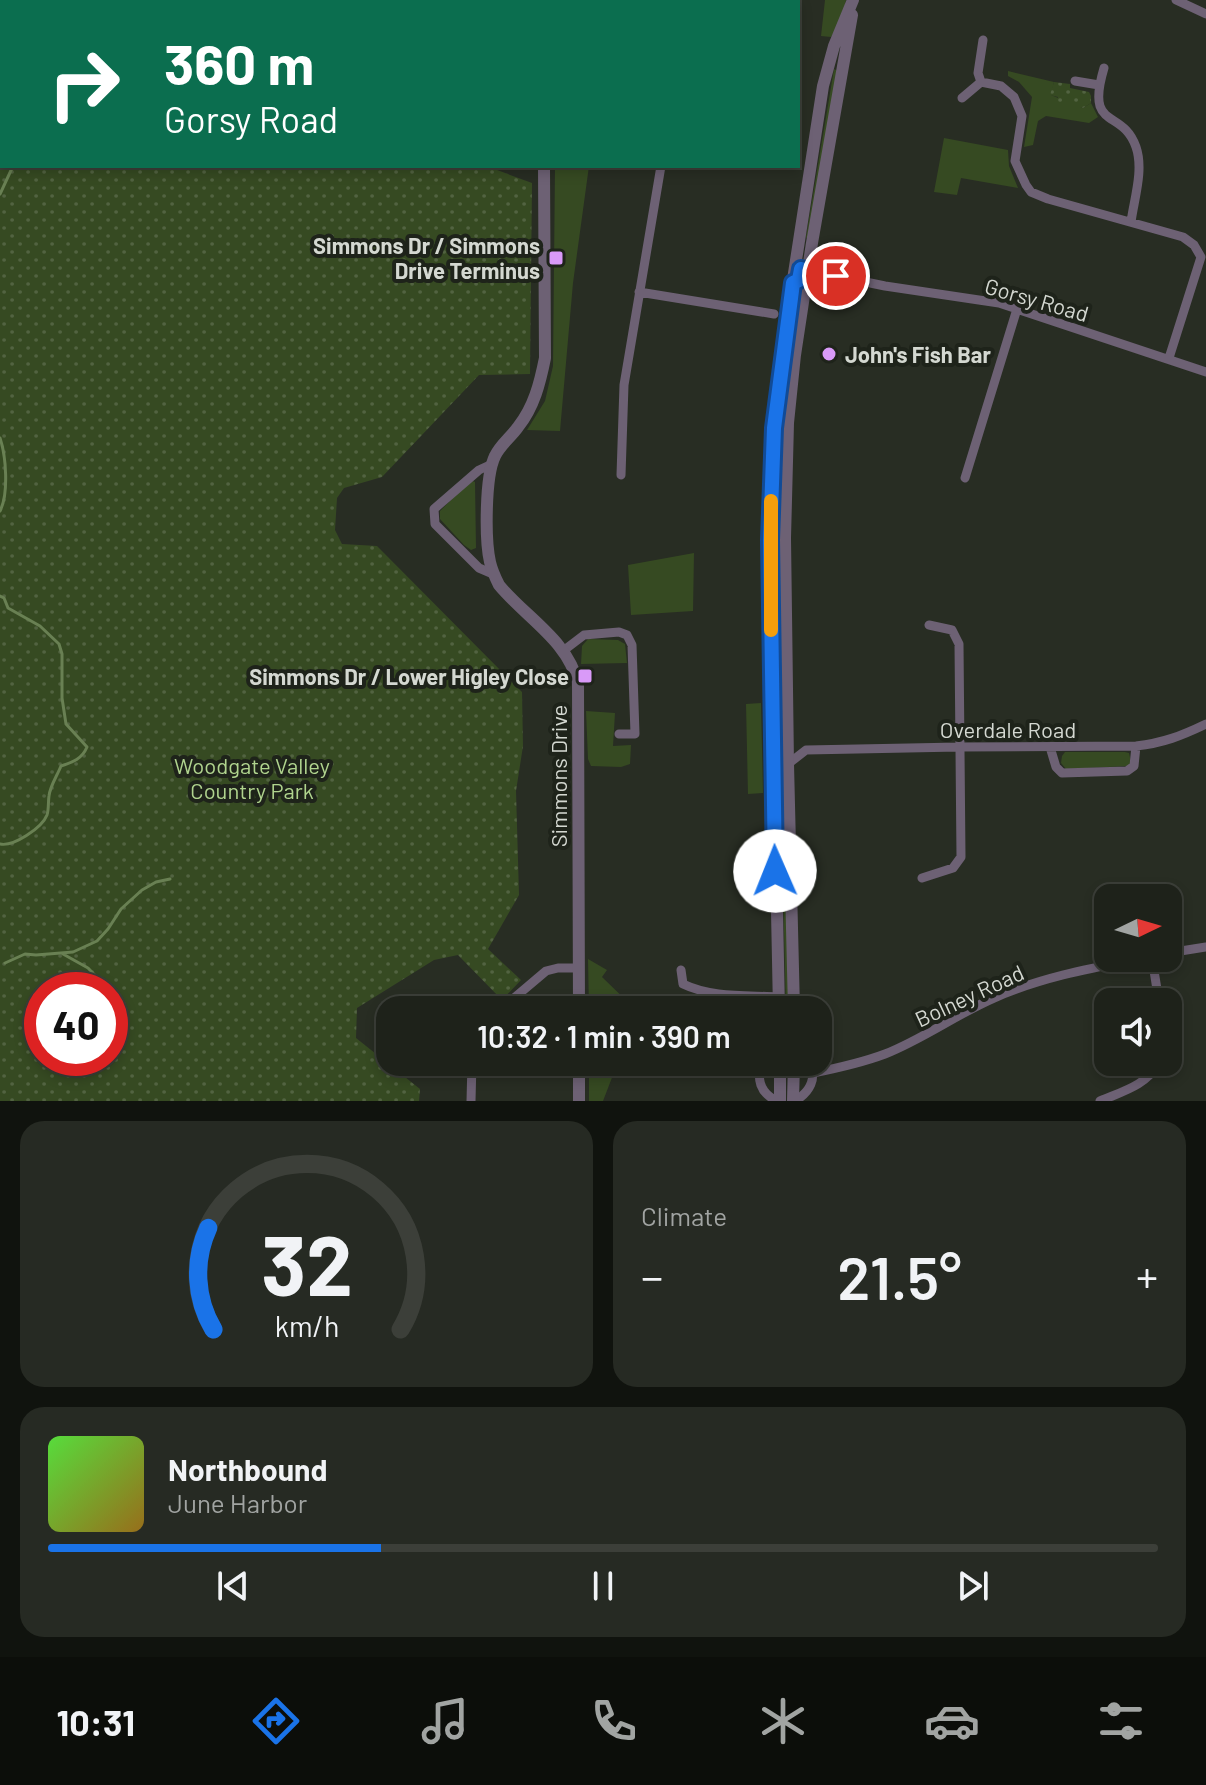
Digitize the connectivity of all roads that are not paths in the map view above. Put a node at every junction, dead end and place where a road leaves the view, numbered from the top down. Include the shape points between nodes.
1 (854, 0) edge
2 (1176, 0) edge
3 (1206, 14) edge
4 (983, 40) dead end
5 (1104, 68) dead end
6 (1075, 81) dead end
7 (981, 82) junction
8 (1099, 85) junction
9 (962, 98) dead end
10 (544, 168) edge
11 (661, 168) edge
12 (1131, 222) junction
13 (1203, 256) edge
14 (807, 270) junction
15 (793, 283) junction
16 (639, 292) junction
17 (790, 299) junction
18 (1017, 309) junction
19 (774, 314) junction
20 (801, 317) junction
21 (785, 337) junction
22 (1169, 358) junction
23 (1206, 372) edge
24 (492, 464) junction
25 (621, 475) dead end
26 (965, 478) dead end
27 (493, 574) junction
28 (929, 625) dead end
29 (563, 651) junction
30 (1206, 724) edge
31 (619, 734) dead end
32 (788, 734) junction
33 (772, 735) junction
34 (1136, 746) junction
35 (959, 747) junction
36 (1050, 747) junction
37 (806, 750) junction
38 (773, 764) junction
39 (788, 764) junction
40 (922, 878) dead end
41 (1206, 947) edge
42 (1182, 951) edge
43 (1094, 967) edge
44 (579, 968) junction
45 (681, 970) dead end
46 (517, 996) edge
47 (579, 996) edge
48 (729, 996) edge
49 (779, 996) edge
50 (794, 996) edge
51 (832, 1070) edge
52 (471, 1076) edge
53 (579, 1076) edge
54 (759, 1076) edge
55 (779, 1076) edge
56 (794, 1076) edge
57 (813, 1076) edge
58 (1150, 1076) edge
59 (471, 1101) edge
60 (579, 1101) edge
61 (778, 1101) edge
62 (794, 1101) edge
63 (1100, 1101) edge

1 - 14 street
1 - 15 street via 823,86
2 - 3 street
4 - 7 street
5 - 8 street
6 - 8 street
7 - 9 street
7 - 12 street via 1001,86 1014,97 1022,116 1015,161 1031,192
8 - 12 street via 1099,106 1128,131 1140,162
10 - 24 street, Simmons Drive via 545,358 529,412
11 - 16 street
12 - 13 street via 1183,237
13 - 22 street
14 - 15 street via 801,269
14 - 18 street, Gorsy Road
14 - 20 street
15 - 17 street
16 - 19 street
16 - 25 street via 624,385
17 - 19 street
17 - 21 street
18 - 22 street, Gorsy Road
18 - 26 street
19 - 21 street
20 - 21 street via 793,338
20 - 32 street via 788,423
21 - 33 street via 774,428 770,540
22 - 23 street, Gorsy Road
24 - 27 street, Simmons Drive via 488,547
24 - 27 street, Simmons Drive via 434,509 435,524 479,568
27 - 29 street, Simmons Drive
28 - 35 street via 952,630 959,644
29 - 31 street via 584,635 627,635 632,645 635,734
29 - 44 street, Simmons Drive via 575,671 579,697
30 - 34 street, Overdale Road via 1177,738
32 - 33 street
32 - 37 street
32 - 39 street
33 - 38 street
34 - 36 street, Overdale Road
34 - 36 street via 1134,766 1127,771 1062,773
35 - 36 street, Overdale Road
35 - 37 street, Overdale Road
35 - 40 street via 961,857 953,868
37 - 39 street
38 - 39 street
38 - 49 street
39 - 50 street
41 - 42 street
43 - 51 street, Bolney Road via 994,998 916,1040
44 - 46 street via 546,971
44 - 47 street, Simmons Drive
45 - 48 street via 683,984
52 - 59 street
53 - 60 street
54 - 61 street via 764,1092
55 - 61 street
56 - 62 street
57 - 62 street via 804,1096
58 - 63 street

